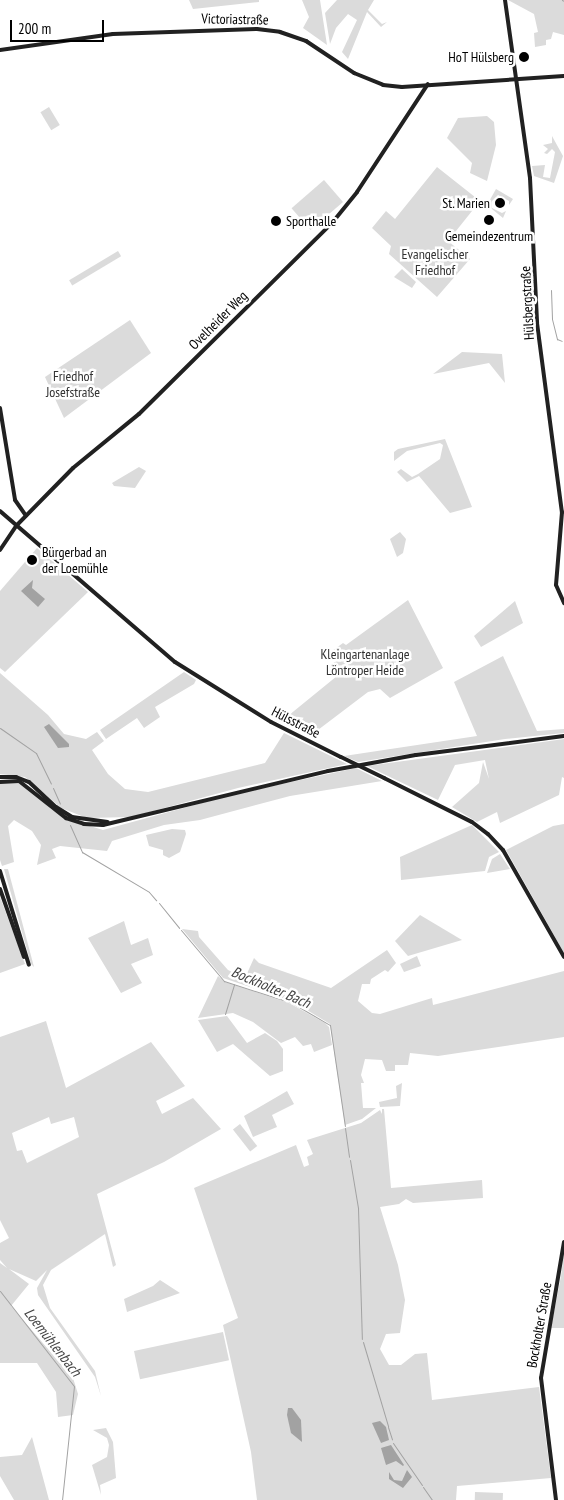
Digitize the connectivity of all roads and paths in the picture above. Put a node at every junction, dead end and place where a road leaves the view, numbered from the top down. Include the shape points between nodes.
1 (505, 0) edge
2 (0, 50) edge
3 (564, 76) edge
4 (517, 77) junction
5 (428, 84) junction
6 (0, 408) edge
7 (0, 511) edge
8 (26, 516) junction
9 (16, 526) junction
10 (0, 550) edge
11 (564, 603) edge
12 (564, 736) edge
13 (0, 777) edge
14 (0, 782) edge
15 (123, 821) junction
16 (1, 874) edge
17 (0, 889) edge
18 (564, 957) edge
19 (564, 1242) edge
20 (556, 1500) edge

1 - 4 street, Hülsbergstraße
2 - 5 street, Victoriastraße via 113,34 257,29 280,32 306,41 354,73 382,85
3 - 4 street, Victoriastraße
4 - 5 street, Victoriastraße
4 - 11 street, Hülsbergstraße via 530,178 537,323 562,512 556,585
5 - 8 street, Ovelheider Weg via 357,192 332,223 139,414 80,461
6 - 8 street via 15,500
7 - 9 street, Hülsstraße
8 - 9 street, Ovelheider Weg
9 - 10 street, Ovelheider Weg
9 - 18 street, Hülsstraße, bridge via 175,662 271,722 472,822 488,834 503,850
12 - 15 street via 426,753 328,771
13 - 15 street via 16,776 29,782 56,807 72,816 94,822
14 - 15 street via 24,783 60,814 84,824
16 - 17 street via 29,965
19 - 20 street, Bockholter Straße via 542,1378

